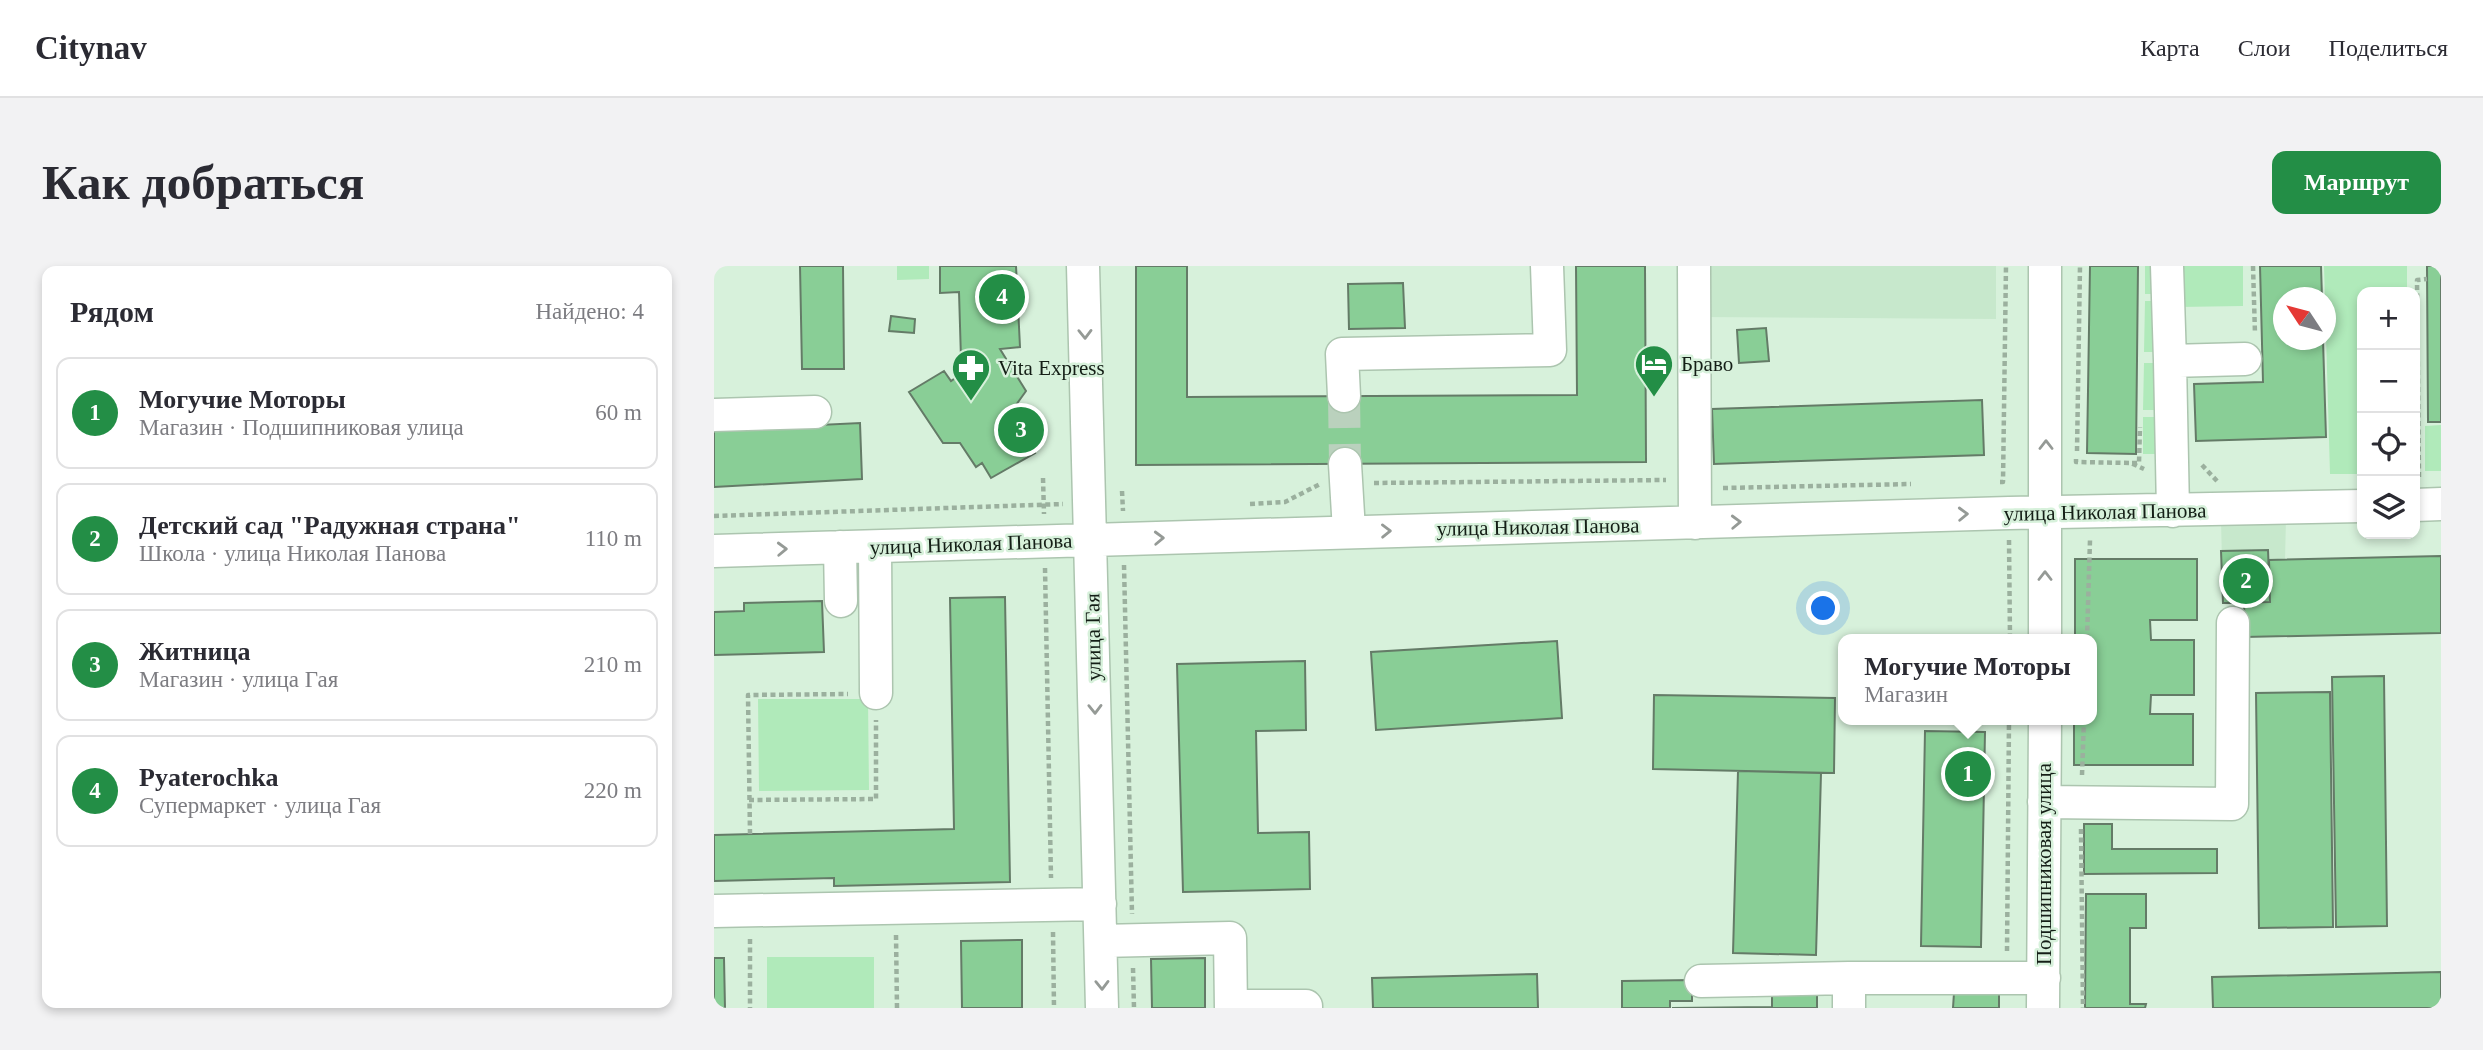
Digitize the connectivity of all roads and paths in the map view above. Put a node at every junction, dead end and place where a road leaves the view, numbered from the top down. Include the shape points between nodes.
1 (1083, 266) edge
2 (1547, 266) edge
3 (1694, 266) edge
4 (2006, 266) edge
5 (2045, 266) edge
6 (2080, 266) edge
7 (2168, 266) edge
8 (2427, 279) dead end
9 (2245, 359) dead end
10 (2170, 361) junction
11 (1344, 396) tunnel mouth
12 (815, 412) dead end
13 (714, 415) edge
14 (1345, 464) tunnel mouth
15 (2417, 476) edge
16 (1043, 478) dead end
17 (2003, 482) dead end
18 (2218, 482) dead end
19 (1122, 491) dead end
20 (2420, 493) edge
21 (2172, 497) junction
22 (2441, 504) edge
23 (2357, 506) edge
24 (2046, 513) junction
25 (1695, 523) junction
26 (1349, 531) junction
27 (1123, 539) junction
28 (2090, 539) dead end
29 (1090, 540) junction
30 (2011, 540) dead end
31 (1045, 542) junction
32 (840, 547) junction
33 (875, 547) junction
34 (714, 551) edge
35 (841, 601) dead end
36 (2233, 623) dead end
37 (2010, 634) edge
38 (2045, 634) edge
39 (2087, 634) edge
40 (876, 693) junction
41 (2009, 725) edge
42 (2045, 725) edge
43 (2084, 725) edge
44 (749, 800) junction
45 (2044, 802) junction
46 (2081, 803) junction
47 (750, 834) dead end
48 (1100, 904) junction
49 (1052, 905) junction
50 (895, 907) junction
51 (749, 910) junction
52 (714, 911) edge
53 (1132, 939) junction
54 (1101, 941) junction
55 (2007, 978) junction
56 (1701, 981) dead end
57 (1849, 993) edge
58 (2043, 993) edge
59 (1231, 1007) edge
60 (750, 1008) edge
61 (897, 1008) edge
62 (1054, 1008) edge
63 (1102, 1008) edge
64 (1134, 1008) edge
65 (1306, 1008) edge
66 (2083, 1008) edge

1 -> 29 street, улица Гая
2 - 11 street via 1550,350 1342,354
3 - 25 street
4 - 17 path
24 -> 5 street
6 - 21 path via 2076,462 2131,463
7 - 10 street
8 - 15 path via 2417,280
9 - 10 street
10 - 21 street
12 - 13 street
14 - 26 street
16 - 31 path
18 - 21 path
19 - 27 path
20 - 22 street
21 - 23 street, улица Николая Панова
21 - 24 street, улица Николая Панова
25 -> 24 street, улица Николая Панова
38 -> 24 street
26 -> 25 street, улица Николая Панова
27 -> 26 street, улица Николая Панова
27 - 29 street, улица Николая Панова
27 - 53 path
28 - 39 path
29 - 31 street, улица Николая Панова
29 -> 48 street, улица Гая
30 - 37 path
31 - 33 street, улица Николая Панова
31 - 49 path
32 - 33 street, улица Николая Панова
34 -> 32 street, улица Николая Панова
32 - 35 street
33 - 40 street
36 - 46 street via 2232,804
40 - 44 path via 876,799
40 - 44 path via 748,695
41 - 55 path
42 - 45 street, Подшипниковая улица
43 - 46 path
44 - 47 path
45 - 46 street
45 - 58 street, Подшипниковая улица
46 - 66 path
48 - 49 street
48 - 54 street, улица Гая
49 - 50 street
49 - 62 path
50 - 51 street
50 - 61 path
51 - 52 street
51 - 60 path
53 - 54 street
53 - 59 street via 1230,938
53 - 64 path
54 -> 63 street, улица Гая
55 - 57 street
55 - 58 street
56 - 57 street
59 - 65 street

